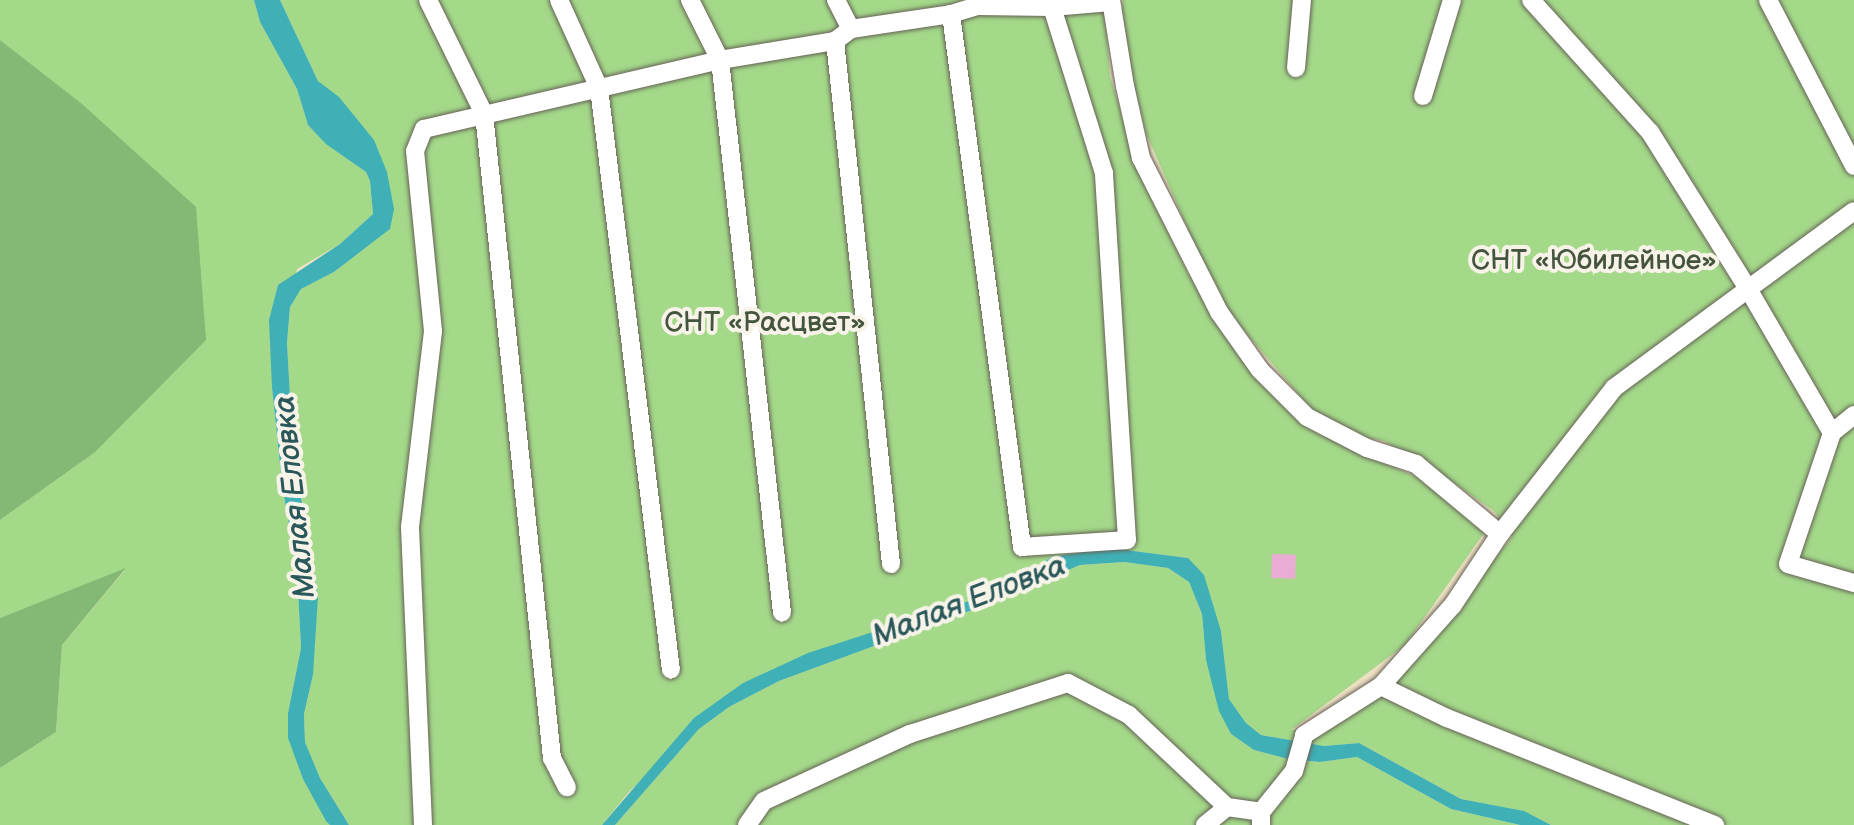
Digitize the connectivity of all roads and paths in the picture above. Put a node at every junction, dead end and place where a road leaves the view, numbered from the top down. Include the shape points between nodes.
1 (428, 0) edge
2 (559, 0) edge
3 (690, 0) edge
4 (836, 0) edge
5 (1302, 0) edge
6 (1452, 0) edge
7 (1531, 0) edge
8 (1768, 0) edge
9 (1111, 1) edge
10 (978, 3) edge
11 (1052, 7) junction
12 (951, 14) junction
13 (851, 29) junction
14 (835, 41) junction
15 (720, 60) junction
16 (1296, 68) dead end
17 (599, 88) junction
18 (1423, 96) dead end
19 (484, 114) junction
20 (1854, 166) edge
21 (1854, 211) edge
22 (1747, 287) junction
23 (1854, 415) edge
24 (1832, 433) junction
25 (1500, 534) junction
26 (891, 564) dead end
27 (1854, 583) edge
28 (782, 613) dead end
29 (671, 670) dead end
30 (1381, 686) junction
31 (567, 787) dead end
32 (1227, 807) junction
33 (1261, 819) edge
34 (423, 825) edge
35 (747, 825) edge
36 (1205, 825) edge
37 (1715, 825) edge

1 - 19 street
2 - 17 street
3 - 15 street
4 - 13 street
5 - 16 street
6 - 18 street
7 - 22 street via 1650,132
8 - 20 street
9 - 11 street
9 - 25 street via 1141,158 1219,312 1260,370 1307,417 1367,448 1416,464
10 - 11 street
10 - 12 street
11 - 12 street via 1104,173 1127,540 1022,547
12 - 13 street
13 - 14 street
14 - 15 street
14 - 26 street
15 - 17 street
15 - 28 street
17 - 19 street
17 - 29 street
19 - 31 street via 552,758
19 - 34 street via 424,129 415,151 433,331 410,527
21 - 22 street
22 - 24 street
22 - 25 street via 1614,388
23 - 24 street
24 - 27 street via 1788,564
25 - 30 street via 1453,605
30 - 33 street via 1304,735 1294,771
30 - 37 street via 1447,718
32 - 33 street
32 - 35 street via 1129,715 1068,683 910,734 764,801
32 - 36 street

